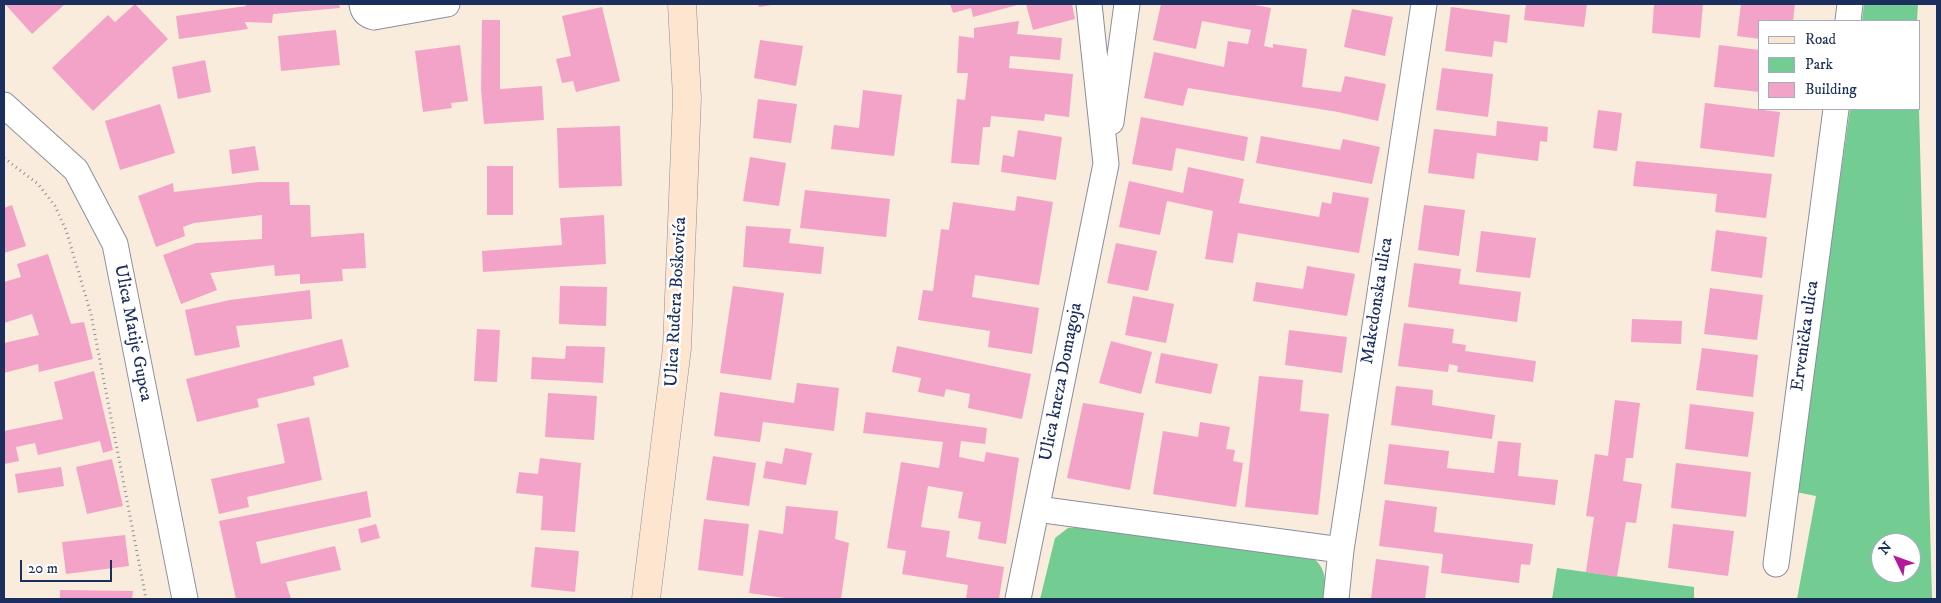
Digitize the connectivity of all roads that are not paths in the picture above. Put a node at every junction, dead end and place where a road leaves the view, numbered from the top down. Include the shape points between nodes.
1 (362, 4) edge
2 (447, 4) edge
3 (682, 4) edge
4 (1090, 4) edge
5 (1127, 4) edge
6 (1424, 4) edge
7 (1850, 4) edge
8 (1848, 20) edge
9 (4, 105) edge
10 (1836, 110) edge
11 (1106, 164) junction
12 (1036, 508) junction
13 (1341, 550) junction
14 (1776, 564) dead end
15 (185, 599) edge
16 (646, 599) edge
17 (1018, 599) edge
18 (1336, 599) edge

1 - 2 street via 368,16 374,17
3 - 16 main road, Ulica Ruđera Boškovića via 687,98 677,348
4 - 11 street, Ulica kneza Domagoja
5 - 11 street, Ulica kneza Domagoja
6 - 13 street, Makedonska ulica
7 - 8 street
9 - 15 street, Ulica Matije Gupca via 76,170 115,244
10 - 14 street, Ervenička ulica
11 - 12 street, Ulica kneza Domagoja
12 - 13 street
12 - 17 street, Ulica kneza Domagoja
13 - 18 street, Makedonska ulica

